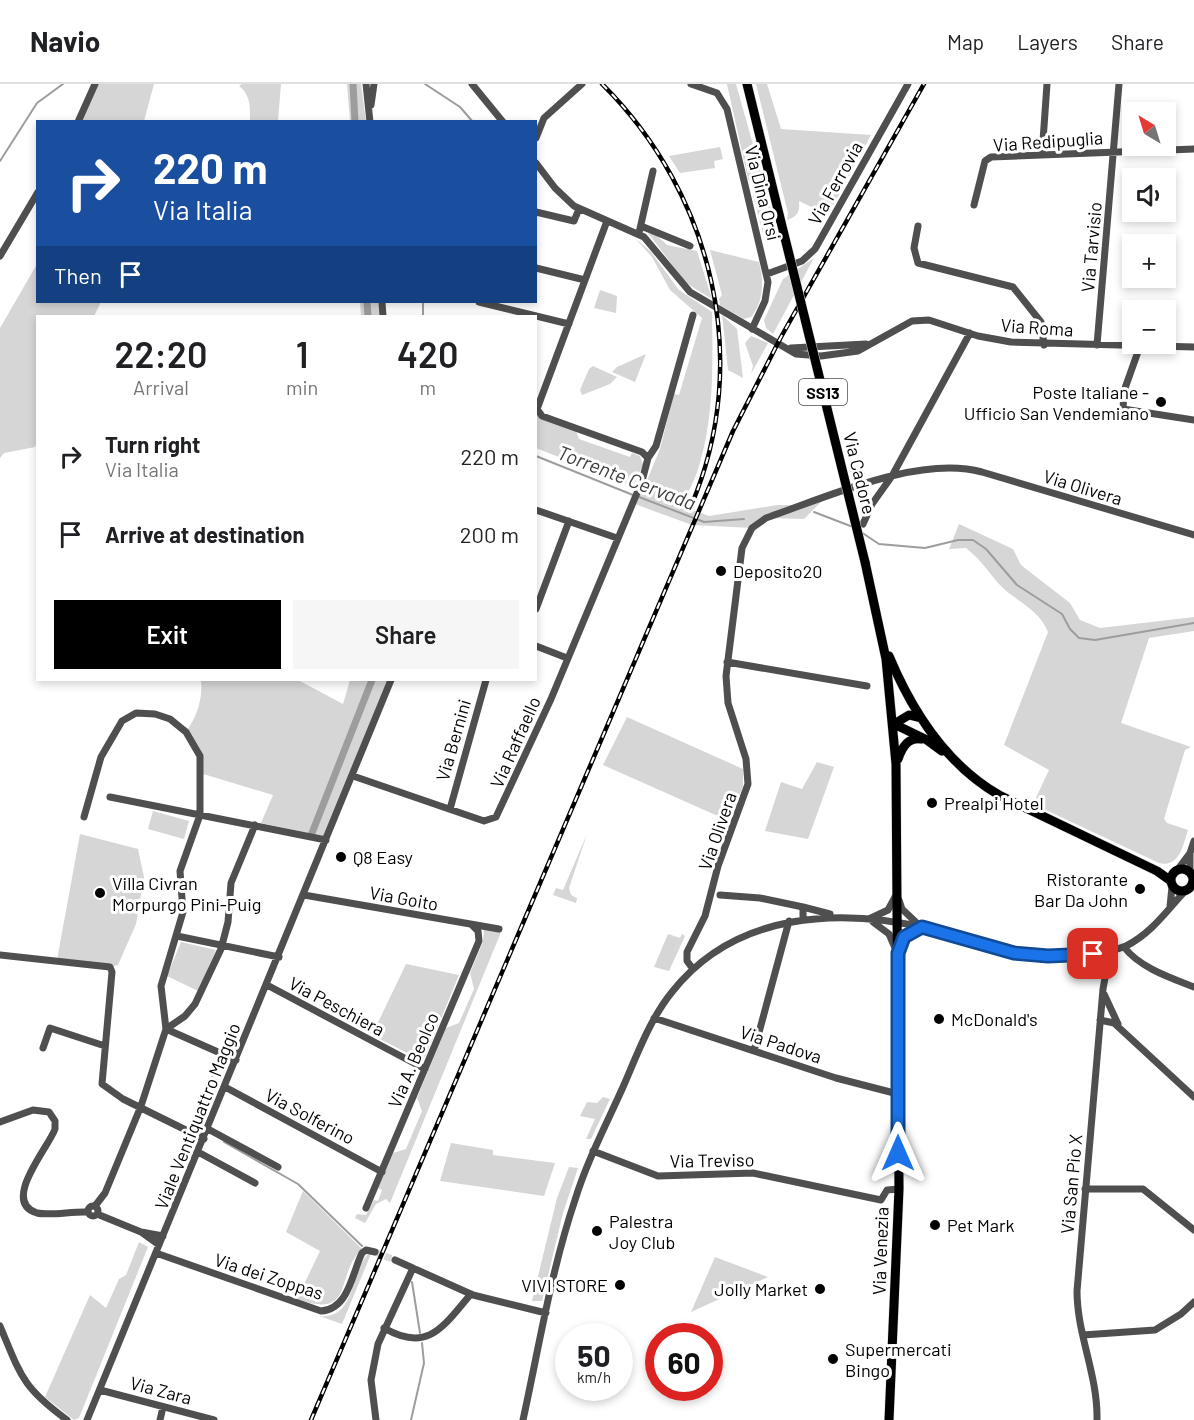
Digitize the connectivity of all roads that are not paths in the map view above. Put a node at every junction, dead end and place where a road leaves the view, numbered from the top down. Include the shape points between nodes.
1 (95, 84) edge
2 (366, 84) edge
3 (374, 84) edge
4 (472, 84) edge
5 (582, 84) edge
6 (691, 84) edge
7 (908, 84) edge
8 (1047, 84) edge
9 (1119, 84) edge
10 (747, 87) edge
11 (79, 120) edge
12 (370, 120) edge
13 (502, 120) edge
14 (537, 136) edge
15 (1194, 149) edge
16 (1114, 152) junction
17 (1042, 155) junction
18 (537, 164) edge
19 (653, 171) dead end
20 (36, 195) edge
21 (974, 205) dead end
22 (579, 209) junction
23 (537, 212) edge
24 (607, 221) junction
25 (918, 226) dead end
26 (640, 230) junction
27 (690, 246) dead end
28 (0, 256) edge
29 (537, 268) edge
30 (767, 274) junction
31 (585, 280) junction
32 (483, 303) edge
33 (532, 315) edge
34 (693, 315) dead end
35 (537, 316) edge
36 (569, 324) junction
37 (752, 329) junction
38 (970, 333) junction
39 (1044, 345) junction
40 (1097, 345) junction
41 (1122, 346) edge
42 (1176, 347) edge
43 (1194, 347) edge
44 (1137, 354) edge
45 (1194, 420) edge
46 (648, 458) junction
47 (892, 476) junction
48 (537, 510) edge
49 (569, 521) junction
50 (862, 524) dead end
51 (1194, 535) edge
52 (617, 538) junction
53 (537, 606) edge
54 (883, 642) junction
55 (537, 646) edge
56 (567, 658) junction
57 (727, 662) junction
58 (391, 681) edge
59 (486, 681) edge
60 (867, 686) dead end
61 (921, 718) junction
62 (894, 724) junction
63 (927, 740) junction
64 (896, 764) junction
65 (962, 768) junction
66 (353, 776) junction
67 (110, 796) dead end
68 (450, 809) junction
69 (200, 815) junction
70 (84, 817) dead end
71 (255, 825) junction
72 (326, 840) junction
73 (1194, 842) edge
74 (1190, 853) junction
75 (1174, 877) junction
76 (1191, 884) edge
77 (897, 889) junction
78 (304, 895) junction
79 (720, 895) dead end
80 (803, 907) junction
81 (1170, 907) junction
82 (840, 917) junction
83 (803, 919) junction
84 (865, 920) junction
85 (789, 921) junction
86 (897, 922) junction
87 (471, 925) junction
88 (922, 927) junction
89 (498, 930) dead end
90 (177, 936) junction
91 (223, 944) junction
92 (1124, 947) junction
93 (1110, 950) junction
94 (898, 953) junction
95 (0, 955) edge
96 (279, 957) junction
97 (693, 969) junction
98 (267, 985) junction
99 (1194, 987) edge
100 (1103, 988) junction
101 (1101, 1011) junction
102 (1113, 1017) junction
103 (654, 1018) junction
104 (1100, 1020) junction
105 (166, 1029) junction
106 (1122, 1030) junction
107 (105, 1046) junction
108 (43, 1048) dead end
109 (754, 1051) junction
110 (236, 1060) junction
111 (425, 1069) junction
112 (225, 1087) junction
113 (898, 1094) junction
114 (1194, 1096) edge
115 (141, 1106) junction
116 (0, 1122) edge
117 (208, 1129) junction
118 (204, 1139) junction
119 (593, 1151) junction
120 (198, 1152) junction
121 (278, 1167) dead end
122 (382, 1172) junction
123 (255, 1183) dead end
124 (899, 1189) junction
125 (1085, 1189) junction
126 (366, 1208) dead end
127 (96, 1210) junction
128 (1194, 1230) edge
129 (141, 1232) junction
130 (164, 1236) junction
131 (158, 1249) junction
132 (375, 1252) dead end
133 (395, 1260) tunnel mouth
134 (412, 1268) junction
135 (471, 1294) junction
136 (1194, 1302) edge
137 (546, 1313) junction
138 (0, 1326) edge
139 (384, 1328) junction
140 (1083, 1335) junction
141 (100, 1390) junction
142 (164, 1407) junction
143 (67, 1420) edge
144 (87, 1420) edge
145 (160, 1420) edge
146 (214, 1420) edge
147 (376, 1420) edge
148 (523, 1420) edge
149 (889, 1420) edge
150 (1097, 1420) edge

1 - 11 street
2 - 12 street
3 - 12 street
4 - 13 street
5 - 14 street via 544,118
6 - 30 street, Via Dina Orsi via 713,90 725,102
7 - 30 street, Via Ferrovia via 815,249 802,261
8 - 17 street
9 - 16 street, Via Tarvisio
10 - 54 main road, Via Cadore / SS13, bridge
15 - 16 street, Via Redipuglia
16 - 17 street, Via Redipuglia
16 - 40 street, Via Tarvisio
17 - 21 street, Via Redipuglia via 987,159
18 - 22 street, Via Roma via 559,193
19 - 26 street
20 - 28 street
22 - 23 street via 574,221
22 - 24 street, Via Roma
24 - 26 street, Via Roma
24 - 31 street
25 - 39 street via 914,248 918,263 1012,287 1041,322
26 - 27 street, Via Roma
26 - 37 street, Via Roma via 686,289
29 - 31 street
30 - 37 street, Via Dina Orsi via 767,295
31 - 36 street
32 - 33 street
34 - 46 street, Via Raffaello via 656,446
35 - 36 street
36 - 46 street via 538,404 539,413 642,452
37 - 38 street, Via Roma via 784,347 800,349 857,346 885,337 912,321 929,320
38 - 39 street, Via Roma
38 - 47 street
39 - 40 street, Via Roma
40 - 41 street, Via Roma
42 - 43 street, Via Roma
44 - 45 street via 1121,407 1125,411
46 - 52 street, Via Raffaello
47 - 50 street
47 - 51 street, Via Olivera via 937,466 972,469
47 - 57 street, Via Olivera via 766,518 752,528 742,548
48 - 49 street
49 - 52 street
49 - 53 street
52 - 56 street, Via Raffaello
54 - 61 main road
54 - 62 main road, Via Cadore / SS13
55 - 56 street
56 - 68 street, Via Raffaello via 499,813 484,821
57 - 60 street
57 - 97 street, Via Olivera via 728,703 746,759 748,784 718,866 705,916 687,952
58 - 66 street, Viale Ventiquattro Maggio
59 - 68 street, Via Bernini
61 - 62 main road via 909,715
61 - 65 main road
62 - 63 main road
62 - 64 main road, Via Venezia / SS13
63 - 64 main road via 909,741
63 - 65 main road
64 - 77 main road, Via Venezia / SS13
65 - 75 main road via 999,795
66 - 68 street, Via Raffaello
66 - 72 street, Viale Ventiquattro Maggio
67 - 69 street
69 - 70 street via 200,756 194,742 170,719 145,713 128,716 109,740
69 - 71 street
69 - 90 street via 180,871 184,905
71 - 72 street
71 - 91 street via 231,883
72 - 78 street, Viale Ventiquattro Maggio
73 - 74 street
74 - 75 street
74 - 76 street
75 - 76 main road
75 - 76 main road via 1178,891
75 - 81 street
76 - 81 street
77 - 84 street via 888,910
77 - 86 main road, Via Venezia / SS13
77 - 88 street via 902,909
78 - 87 street, Via Goito
78 - 96 street, Viale Ventiquattro Maggio
79 - 80 street
80 - 82 street
80 - 83 street
81 - 92 street via 1153,928
82 - 83 street
82 - 84 street
83 - 85 street
84 - 86 street
84 - 94 street via 883,928
85 - 97 street via 752,932
85 - 109 street
86 - 88 street
86 - 94 main road, Via Venezia / SS13
87 - 89 street, Via Goito
87 - 111 street, Via A. Beolco via 478,931 479,941
88 - 93 street via 1026,955 1081,955
88 - 94 street via 904,937
90 - 91 street
90 - 105 street via 161,986
91 - 96 street
91 - 105 street via 195,1004
92 - 93 street
92 - 99 street via 1167,977
93 - 100 street, Via San Pio X
94 - 113 main road, Via Venezia / SS13
95 - 107 street via 110,967
96 - 98 street, Viale Ventiquattro Maggio
97 - 103 street
98 - 110 street, Viale Ventiquattro Maggio
98 - 111 street, Via Peschiera
100 - 101 street, Via San Pio X
100 - 102 street
101 - 102 street via 1109,1011
101 - 104 street, Via San Pio X
102 - 106 street
103 - 109 street, Via Padova
103 - 119 street
104 - 106 street via 1114,1023
104 - 125 street, Via San Pio X
105 - 110 street
105 - 115 street
106 - 114 street
107 - 108 street via 50,1028
107 - 115 street via 102,1084
109 - 113 street, Via Padova
110 - 112 street, Viale Ventiquattro Maggio
111 - 122 street, Via A. Beolco
112 - 117 street, Viale Ventiquattro Maggio
112 - 122 street, Via Solferino
113 - 124 main road, Via Venezia / SS13
115 - 118 street
115 - 127 street
116 - 127 street via 33,1110 49,1112 55,1121 55,1129 23,1187 23,1201 28,1208 39,1213 88,1212 91,1206
117 - 118 street, Viale Ventiquattro Maggio
117 - 121 street
118 - 120 street, Viale Ventiquattro Maggio
119 - 124 street, Via Treviso via 658,1176 753,1173 881,1200 887,1190
119 - 137 street via 563,1237
120 - 123 street
120 - 130 street, Viale Ventiquattro Maggio
122 - 126 street, Via A. Beolco
124 - 149 main road, Via Venezia / SS13
125 - 128 street via 1143,1189
125 - 140 street, Via San Pio X via 1077,1291
127 - 129 street
129 - 130 street
129 - 131 street
130 - 131 street, Viale Ventiquattro Maggio
131 - 132 street, Via dei Zoppas via 321,1311 343,1300 362,1253
131 - 141 street, Viale Ventiquattro Maggio
133 - 134 street
134 - 135 street
134 - 139 street
135 - 137 street
135 - 139 street via 442,1328 429,1337 406,1337
136 - 140 street via 1155,1330
137 - 148 street
138 - 143 street via 9,1353 30,1390
139 - 147 street via 372,1369
140 - 150 street, Via San Pio X via 1095,1380
141 - 142 street, Via Zara
141 - 144 street, Viale Ventiquattro Maggio
142 - 145 street
142 - 146 street, Via Zara

